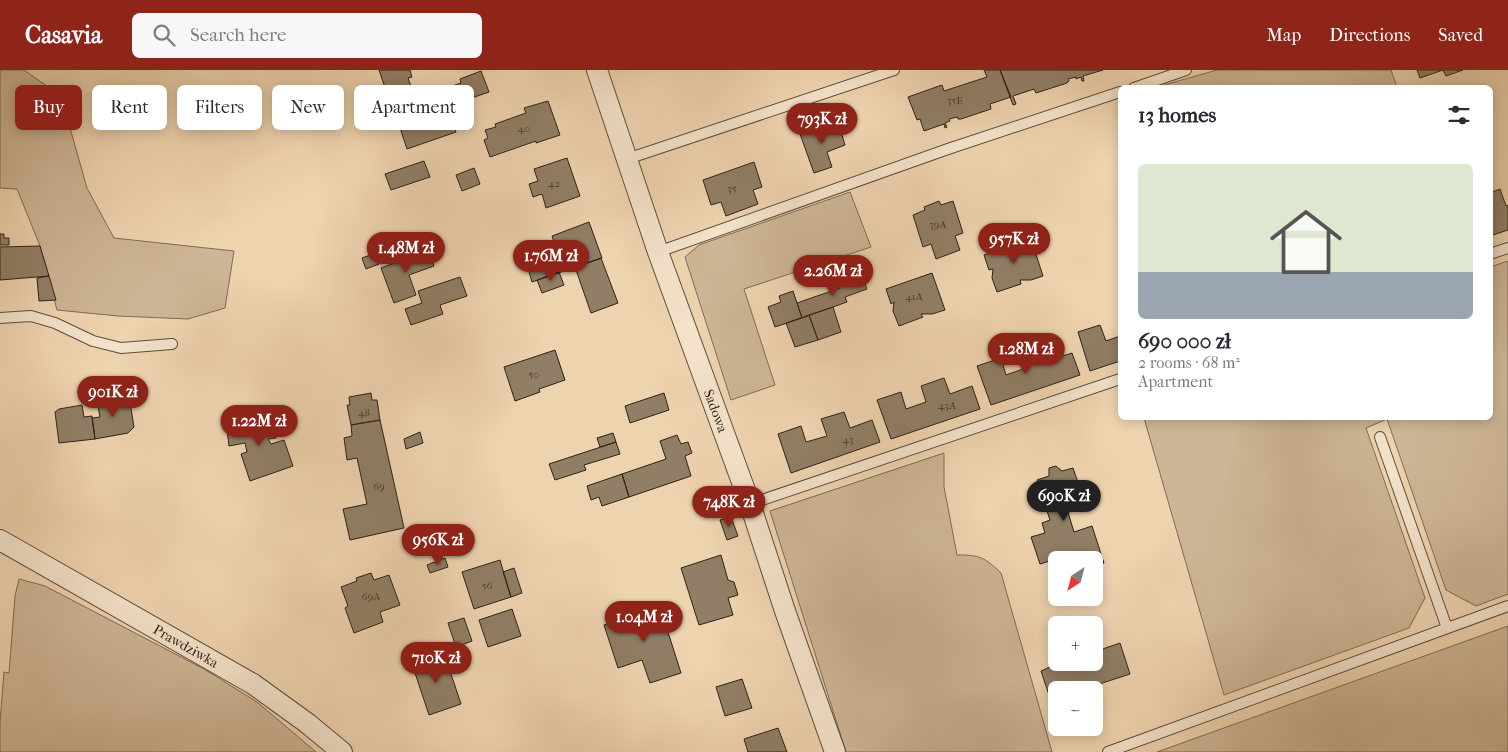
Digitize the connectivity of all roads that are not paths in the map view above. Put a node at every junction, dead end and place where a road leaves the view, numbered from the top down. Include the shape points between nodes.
1 (597, 70) edge
2 (894, 70) edge
3 (1186, 70) edge
4 (1143, 85) edge
5 (1118, 93) edge
6 (627, 159) junction
7 (1508, 248) edge
8 (658, 252) junction
9 (1493, 253) edge
10 (0, 318) edge
11 (172, 344) dead end
12 (1118, 380) edge
13 (1380, 437) dead end
14 (750, 504) junction
15 (0, 540) edge
16 (1508, 606) edge
17 (1447, 628) junction
18 (342, 752) edge
19 (835, 752) edge
20 (1108, 752) edge

1 - 6 street, Sadowa
2 - 6 lane
3 - 4 lane
5 - 8 lane
6 - 8 street, Sadowa
7 - 9 lane
8 - 14 street, Sadowa
10 - 11 lane via 31,316 93,341 121,348
12 - 14 lane
13 - 17 lane
14 - 19 street, Sadowa
15 - 18 street, Prawdziwka via 253,684
16 - 17 lane
17 - 20 lane

